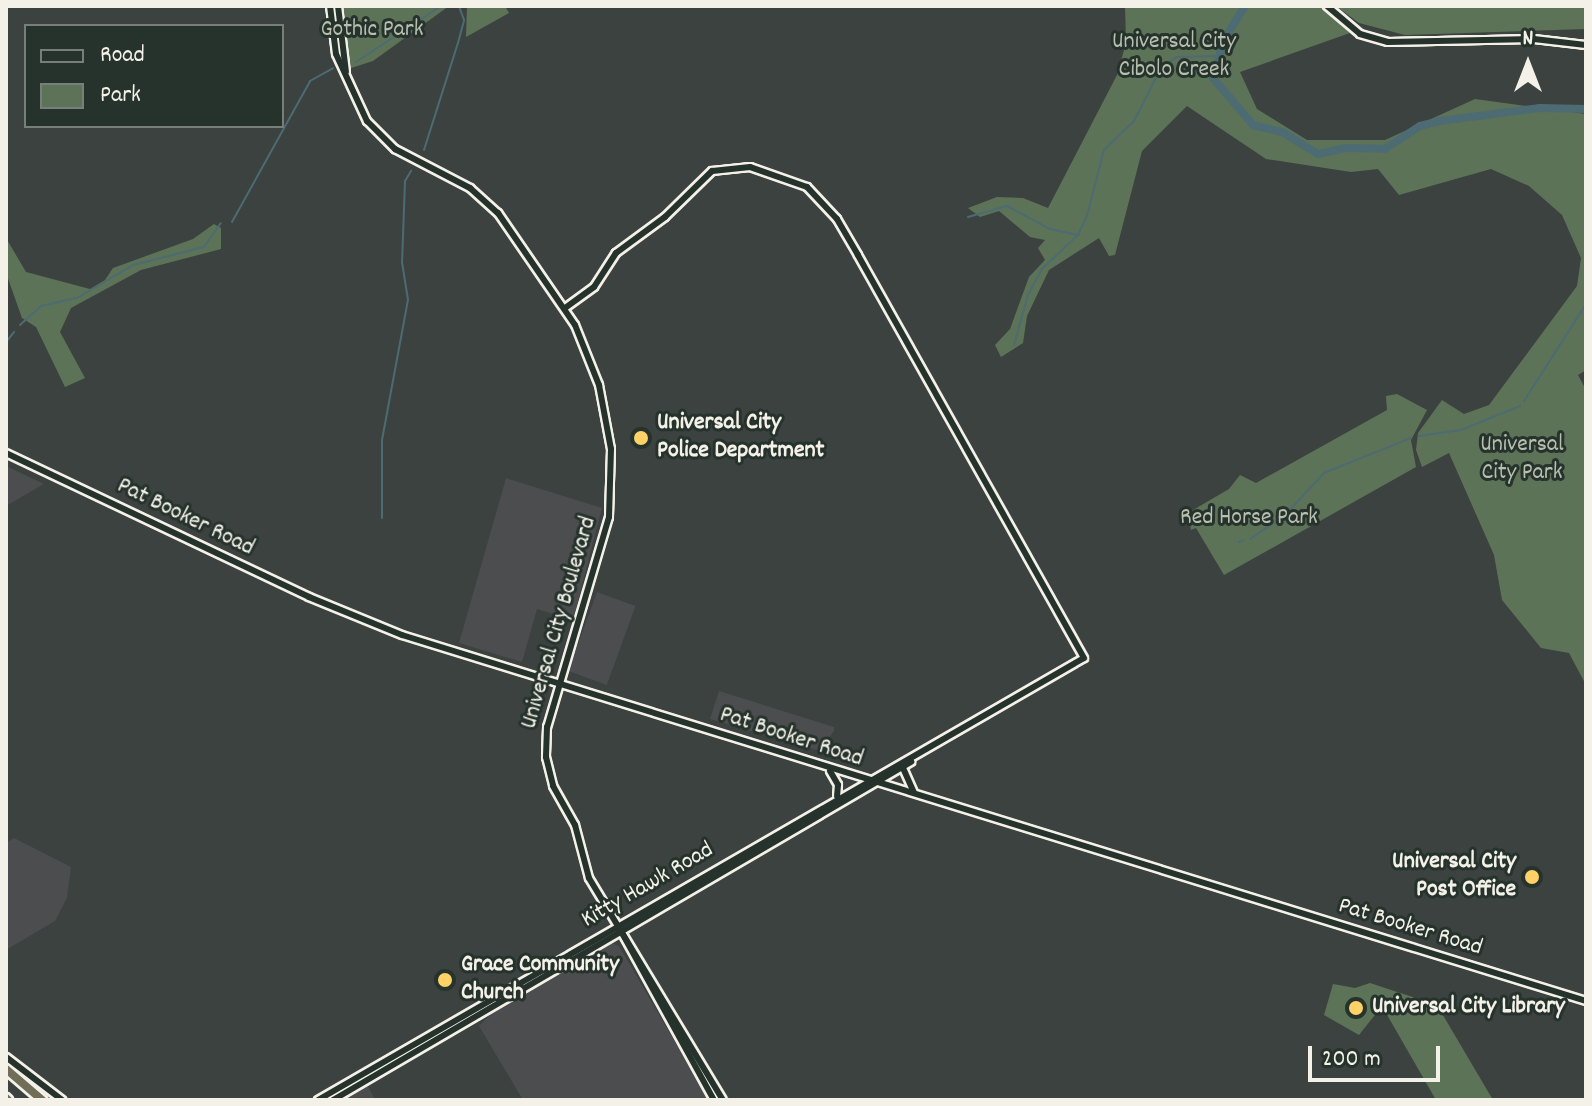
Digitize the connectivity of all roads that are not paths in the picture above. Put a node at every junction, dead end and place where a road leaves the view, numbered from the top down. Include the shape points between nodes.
1 (330, 6) edge
2 (338, 6) edge
3 (1327, 6) edge
4 (1586, 45) edge
5 (346, 76) junction
6 (565, 308) junction
7 (6, 453) edge
8 (559, 684) junction
9 (916, 757) junction
10 (827, 768) junction
11 (903, 768) junction
12 (870, 782) junction
13 (916, 796) junction
14 (836, 798) junction
15 (794, 826) junction
16 (619, 928) junction
17 (1586, 1001) edge
18 (6, 1057) edge
19 (6, 1072) edge
20 (42, 1100) edge
21 (62, 1100) edge
22 (318, 1100) edge
23 (333, 1100) edge
24 (714, 1100) edge
25 (723, 1100) edge

1 - 5 main road, Universal City Boulevard via 336,54
2 - 5 main road, Universal City Boulevard
3 - 4 main road via 1360,34 1388,42 1534,39
5 - 6 main road, Universal City Boulevard via 358,107 385,141 411,160 470,188 498,213
6 - 8 main road, Universal City Boulevard via 599,385 612,478 604,538
6 - 9 main road, Kitty Hawk Road via 594,287 616,253 665,217 703,177 727,167 750,167 807,187 837,219 1084,658
7 - 8 main road, Pat Booker Road via 309,597 402,635
8 - 10 main road, Pat Booker Road
8 - 16 main road, Universal City Boulevard via 545,734 548,767 575,825 585,868
9 - 11 main road, Kitty Hawk Road
9 - 12 main road, Kitty Hawk Road
10 - 12 main road, Pat Booker Road
10 - 14 main road via 838,785
11 - 12 main road, Kitty Hawk Road
11 - 13 main road
12 - 13 main road, Pat Booker Road
12 - 14 main road, Kitty Hawk Road
12 - 15 main road, Kitty Hawk Road
13 - 17 main road, Pat Booker Road
14 - 15 main road, Kitty Hawk Road
15 - 16 main road, Kitty Hawk Road
16 - 22 main road, Kitty Hawk Road
16 - 23 main road, Kitty Hawk Road
16 - 24 main road, Universal City Boulevard
16 - 25 main road, Universal City Boulevard
18 - 21 main road
19 - 20 highway

